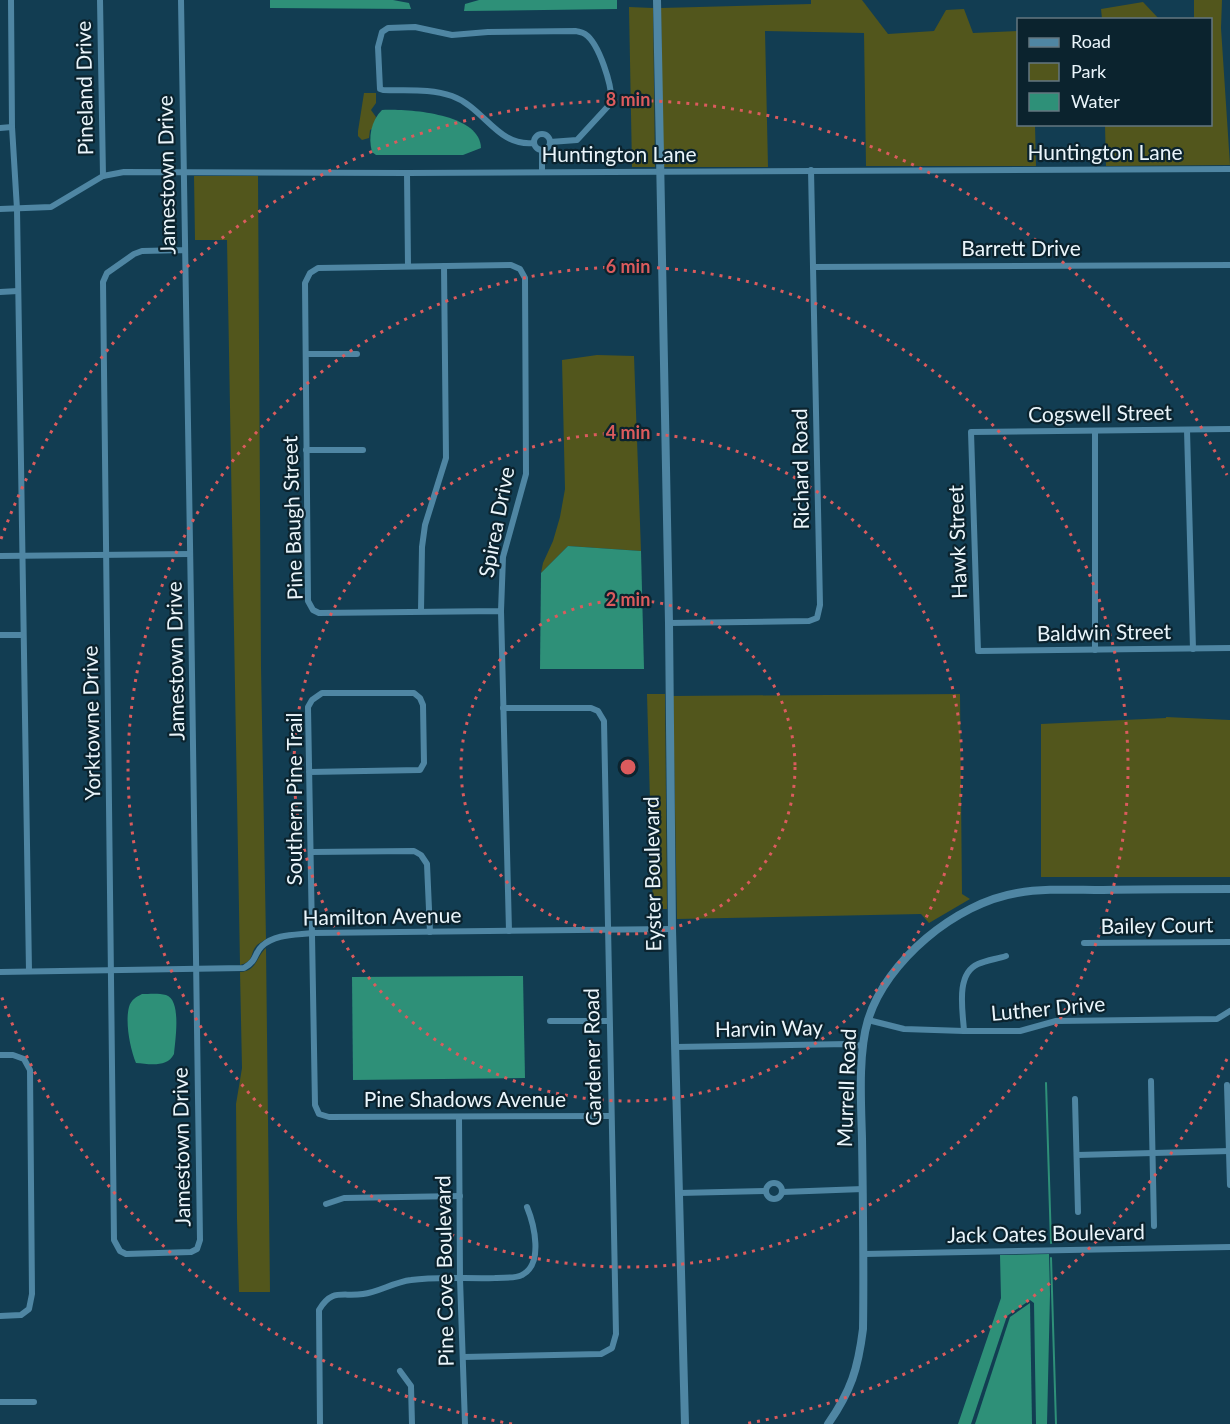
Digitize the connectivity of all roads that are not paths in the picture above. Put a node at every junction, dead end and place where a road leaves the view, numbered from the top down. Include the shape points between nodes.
1 (11, 0) edge
2 (100, 0) edge
3 (181, 0) edge
4 (657, 0) edge
5 (12, 127) junction
6 (0, 128) edge
7 (550, 142) junction
8 (534, 143) junction
9 (542, 150) junction
10 (1230, 169) edge
11 (659, 170) junction
12 (811, 170) junction
13 (542, 172) junction
14 (184, 173) junction
15 (407, 173) junction
16 (103, 176) junction
17 (0, 209) edge
18 (17, 209) junction
19 (185, 250) junction
20 (1230, 265) edge
21 (408, 266) junction
22 (444, 266) junction
23 (813, 267) junction
24 (310, 273) joint
25 (18, 291) junction
26 (0, 292) edge
27 (306, 354) junction
28 (357, 354) dead end
29 (1230, 429) edge
30 (1187, 430) junction
31 (971, 432) joint
32 (1095, 432) junction
33 (306, 450) junction
34 (363, 450) dead end
35 (190, 554) junction
36 (105, 555) junction
37 (0, 556) edge
38 (23, 556) junction
39 (421, 611) junction
40 (501, 611) junction
41 (669, 623) junction
42 (0, 635) edge
43 (23, 635) junction
44 (1230, 648) edge
45 (1193, 649) junction
46 (1095, 650) junction
47 (978, 651) joint
48 (503, 708) junction
49 (309, 772) junction
50 (311, 852) junction
51 (1230, 890) edge
52 (672, 929) junction
53 (608, 930) junction
54 (509, 931) junction
55 (429, 932) junction
56 (312, 933) junction
57 (1230, 942) edge
58 (1083, 943) dead end
59 (1006, 956) dead end
60 (197, 969) junction
61 (29, 971) junction
62 (112, 971) junction
63 (0, 972) edge
64 (1230, 1011) edge
65 (868, 1020) junction
66 (550, 1021) dead end
67 (609, 1021) junction
68 (964, 1031) junction
69 (863, 1046) junction
70 (675, 1047) junction
71 (0, 1055) edge
72 (1151, 1081) dead end
73 (1227, 1085) dead end
74 (1075, 1098) dead end
75 (319, 1114) joint
76 (610, 1116) junction
77 (459, 1117) junction
78 (1230, 1151) edge
79 (1153, 1153) junction
80 (1077, 1155) junction
81 (1230, 1185) edge
82 (862, 1189) junction
83 (766, 1191) junction
84 (782, 1192) junction
85 (679, 1193) junction
86 (460, 1196) junction
87 (326, 1204) dead end
88 (527, 1207) dead end
89 (1078, 1212) dead end
90 (1154, 1226) dead end
91 (1230, 1247) edge
92 (126, 1254) joint
93 (864, 1254) junction
94 (460, 1279) junction
95 (0, 1316) edge
96 (463, 1357) junction
97 (400, 1371) dead end
98 (0, 1402) edge
99 (34, 1402) dead end
100 (320, 1424) edge
101 (412, 1424) edge
102 (465, 1424) edge
103 (685, 1424) edge
104 (828, 1424) edge

1 - 5 street
2 - 16 street, Pineland Drive
3 - 14 street, Jamestown Drive
4 - 11 street, Eyster Boulevard
5 - 6 street
5 - 18 street
7 - 8 street via 542,134
7 - 8 street via 577,140 611,103 610,86 588,36 576,31 452,35 415,27 388,28 382,32 378,47 380,88 454,96 509,140
7 - 9 street
8 - 9 street
9 - 13 street
10 - 12 street, Huntington Lane
11 - 12 street, Huntington Lane
11 - 13 street, Huntington Lane
11 - 41 street, Eyster Boulevard
12 - 23 street, Richard Road
13 - 15 street, Huntington Lane
14 - 15 street, Huntington Lane
14 - 16 street, Huntington Lane via 124,172
14 - 19 street, Jamestown Drive
15 - 21 street
16 - 18 street, Huntington Lane via 51,207
17 - 18 street, Huntington Lane
18 - 25 street
19 - 35 street, Jamestown Drive
19 - 36 street, Yorktowne Drive via 134,254 107,273 103,282
20 - 23 street, Barrett Drive
21 - 22 street, Spirea Drive
21 - 24 street, Spirea Drive via 318,268
22 - 39 street via 446,458 425,525
22 - 40 street, Spirea Drive via 511,265 520,269 525,279 526,474 503,557
23 - 41 street, Richard Road via 820,605 817,618
24 - 27 street, Pine Baugh Street via 305,283
25 - 26 street
25 - 38 street
27 - 28 street
27 - 33 street, Pine Baugh Street
29 - 30 street, Cogswell Street
30 - 32 street, Cogswell Street
30 - 45 street
31 - 32 street, Cogswell Street
31 - 47 street, Hawk Street
32 - 46 street
33 - 34 street
33 - 39 street, Pine Baugh Street via 308,601 313,610
35 - 36 street
35 - 60 street, Jamestown Drive
36 - 38 street
36 - 62 street, Yorktowne Drive
37 - 38 street
38 - 43 street
39 - 40 street, Pine Baugh Street
40 - 48 street, Spirea Drive
41 - 52 street, Eyster Boulevard
42 - 43 street
43 - 61 street
44 - 45 street, Baldwin Street
45 - 46 street, Baldwin Street
46 - 47 street, Baldwin Street
48 - 53 street, Gardener Road via 591,708 604,721
48 - 54 street, Spirea Drive
49 - 49 street, Southern Pine Trail via 420,770 424,763 420,698 414,693 322,693 308,707
49 - 50 street, Southern Pine Trail
50 - 55 street via 414,851 422,855 427,864
50 - 56 street, Southern Pine Trail
51 - 65 street, Murrell Road via 1047,890 983,902 954,918 903,961 884,986
52 - 53 street, Hamilton Avenue
52 - 70 street, Eyster Boulevard
53 - 54 street, Hamilton Avenue
53 - 67 street, Gardener Road
54 - 55 street, Hamilton Avenue
55 - 56 street, Hamilton Avenue
56 - 60 street, Hamilton Avenue via 270,941 260,948 253,963 244,968
56 - 75 street, Southern Pine Trail via 315,1105
57 - 58 street, Bailey Court
59 - 68 street via 976,965 968,973 963,986
60 - 62 street, Hamilton Avenue
60 - 92 street, Jamestown Drive via 200,1240 191,1252
61 - 62 street, Hamilton Avenue
61 - 63 street, Hamilton Avenue
62 - 92 street, Yorktowne Drive via 114,1240
64 - 68 street, Luther Drive via 1217,1019 1056,1021 1020,1030
65 - 68 street, Luther Drive via 904,1029
65 - 69 street, Murrell Road
66 - 67 street
67 - 76 street, Gardener Road
69 - 70 street, Harvin Way
69 - 82 street, Murrell Road
70 - 85 street, Eyster Boulevard
71 - 95 street via 24,1059 30,1070 32,1294 29,1309 21,1315
72 - 79 street
73 - 78 street
74 - 80 street
75 - 77 street, Pine Shadows Avenue
76 - 77 street, Pine Shadows Avenue
76 - 96 street, Gardener Road via 616,1334 612,1348 601,1354
77 - 86 street, Pine Cove Boulevard
78 - 79 street
78 - 81 street
79 - 80 street
79 - 90 street
80 - 89 street
82 - 84 street
82 - 93 street, Murrell Road
83 - 84 street via 773,1199
83 - 84 street via 775,1183
83 - 85 street
85 - 103 street, Eyster Boulevard
86 - 87 street via 344,1198
86 - 94 street, Pine Cove Boulevard
88 - 94 street via 534,1226 535,1257 531,1267 522,1275 511,1277
91 - 93 street, Jack Oates Boulevard
93 - 104 street, Murrell Road via 859,1358 851,1385
94 - 96 street, Pine Cove Boulevard
94 - 100 street via 412,1280 364,1294 330,1296 324,1301 319,1310
96 - 102 street, Pine Cove Boulevard
97 - 101 street via 411,1386
98 - 99 street

